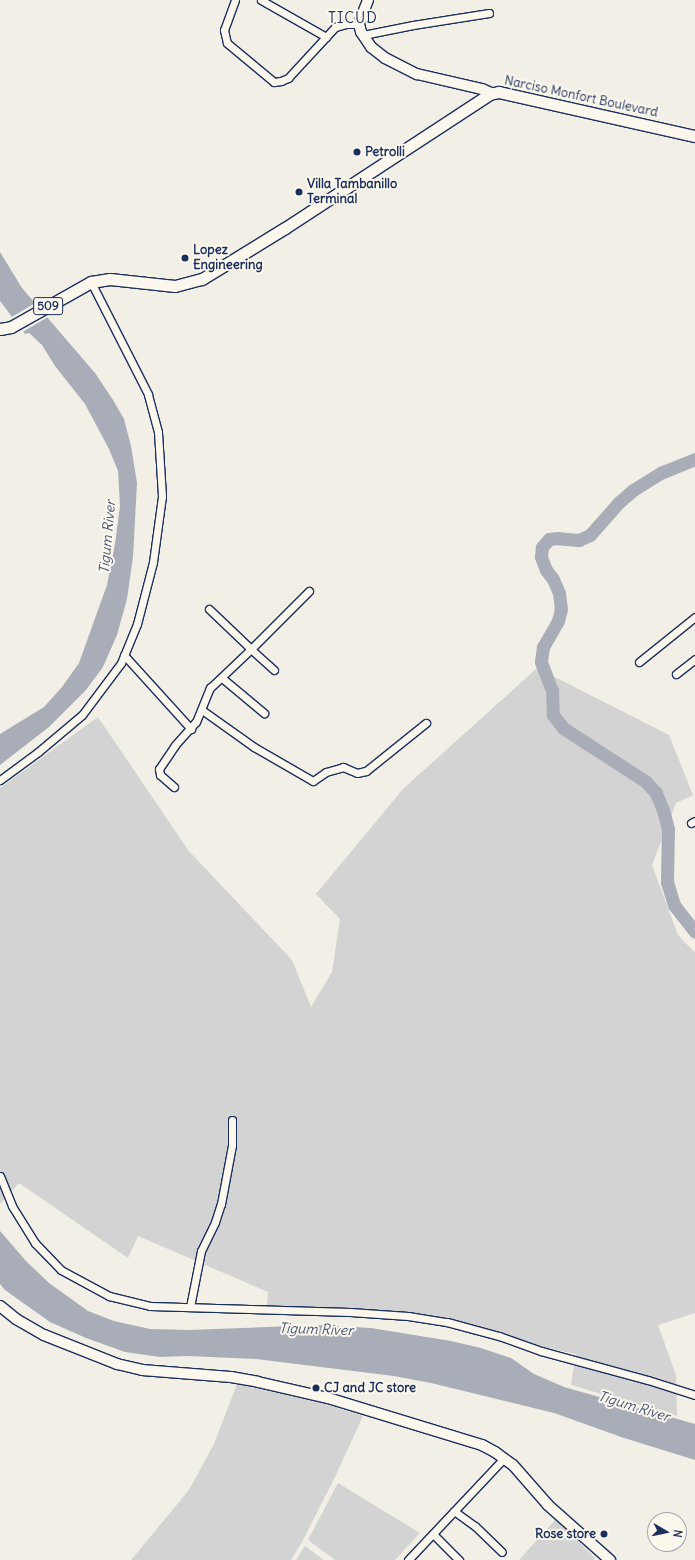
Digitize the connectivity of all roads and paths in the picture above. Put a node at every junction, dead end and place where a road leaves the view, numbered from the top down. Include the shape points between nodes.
1 (236, 0) edge
2 (261, 0) edge
3 (368, 0) edge
4 (489, 13) dead end
5 (359, 24) junction
6 (363, 35) junction
7 (326, 37) junction
8 (493, 94) junction
9 (695, 136) edge
10 (88, 283) junction
11 (6, 328) edge
12 (309, 591) dead end
13 (209, 609) dead end
14 (695, 617) edge
15 (251, 649) junction
16 (124, 656) junction
17 (695, 659) edge
18 (639, 662) dead end
19 (274, 670) dead end
20 (676, 674) dead end
21 (222, 678) junction
22 (202, 710) junction
23 (264, 713) dead end
24 (426, 723) dead end
25 (191, 729) junction
26 (0, 780) edge
27 (174, 787) dead end
28 (232, 1120) dead end
29 (0, 1176) edge
30 (0, 1306) edge
31 (190, 1307) junction
32 (695, 1395) edge
33 (504, 1458) junction
34 (454, 1511) junction
35 (433, 1534) junction
36 (502, 1552) dead end
37 (411, 1559) edge
38 (459, 1560) edge
39 (610, 1560) edge

1 - 7 street via 224,30 227,43 274,82 288,78
2 - 7 street
3 - 5 street
4 - 6 street
5 - 6 street
5 - 7 street via 335,27
6 - 8 street via 371,47 385,58 417,74 482,88
8 - 9 main road, Narciso Monfort Boulevard / 509 via 499,92
8 - 10 main road, Narciso Monfort Boulevard / 509 via 482,98 285,228 202,279 175,286 110,279
10 - 11 main road, Narciso Monfort Boulevard / 509
10 - 16 street via 148,394 158,432 162,496 153,562 137,624
12 - 15 street
13 - 15 street
14 - 18 street
15 - 19 street
15 - 21 street
16 - 25 street
16 - 26 street via 82,715
17 - 20 street
21 - 22 street via 210,688
21 - 23 street
22 - 24 street via 254,747 313,781 326,772 343,767 357,773 366,771
22 - 25 street
25 - 27 street via 175,745 159,769 160,775
28 - 31 street via 232,1145 221,1204 201,1251
29 - 31 street via 12,1206 35,1243 61,1270 110,1296 150,1306
30 - 33 street via 44,1335 117,1364 142,1370 231,1377 328,1398 482,1445
31 - 32 street via 408,1316 447,1322
33 - 34 street
33 - 39 street via 548,1506
34 - 35 street
34 - 36 street via 475,1526
35 - 37 street
35 - 38 street

